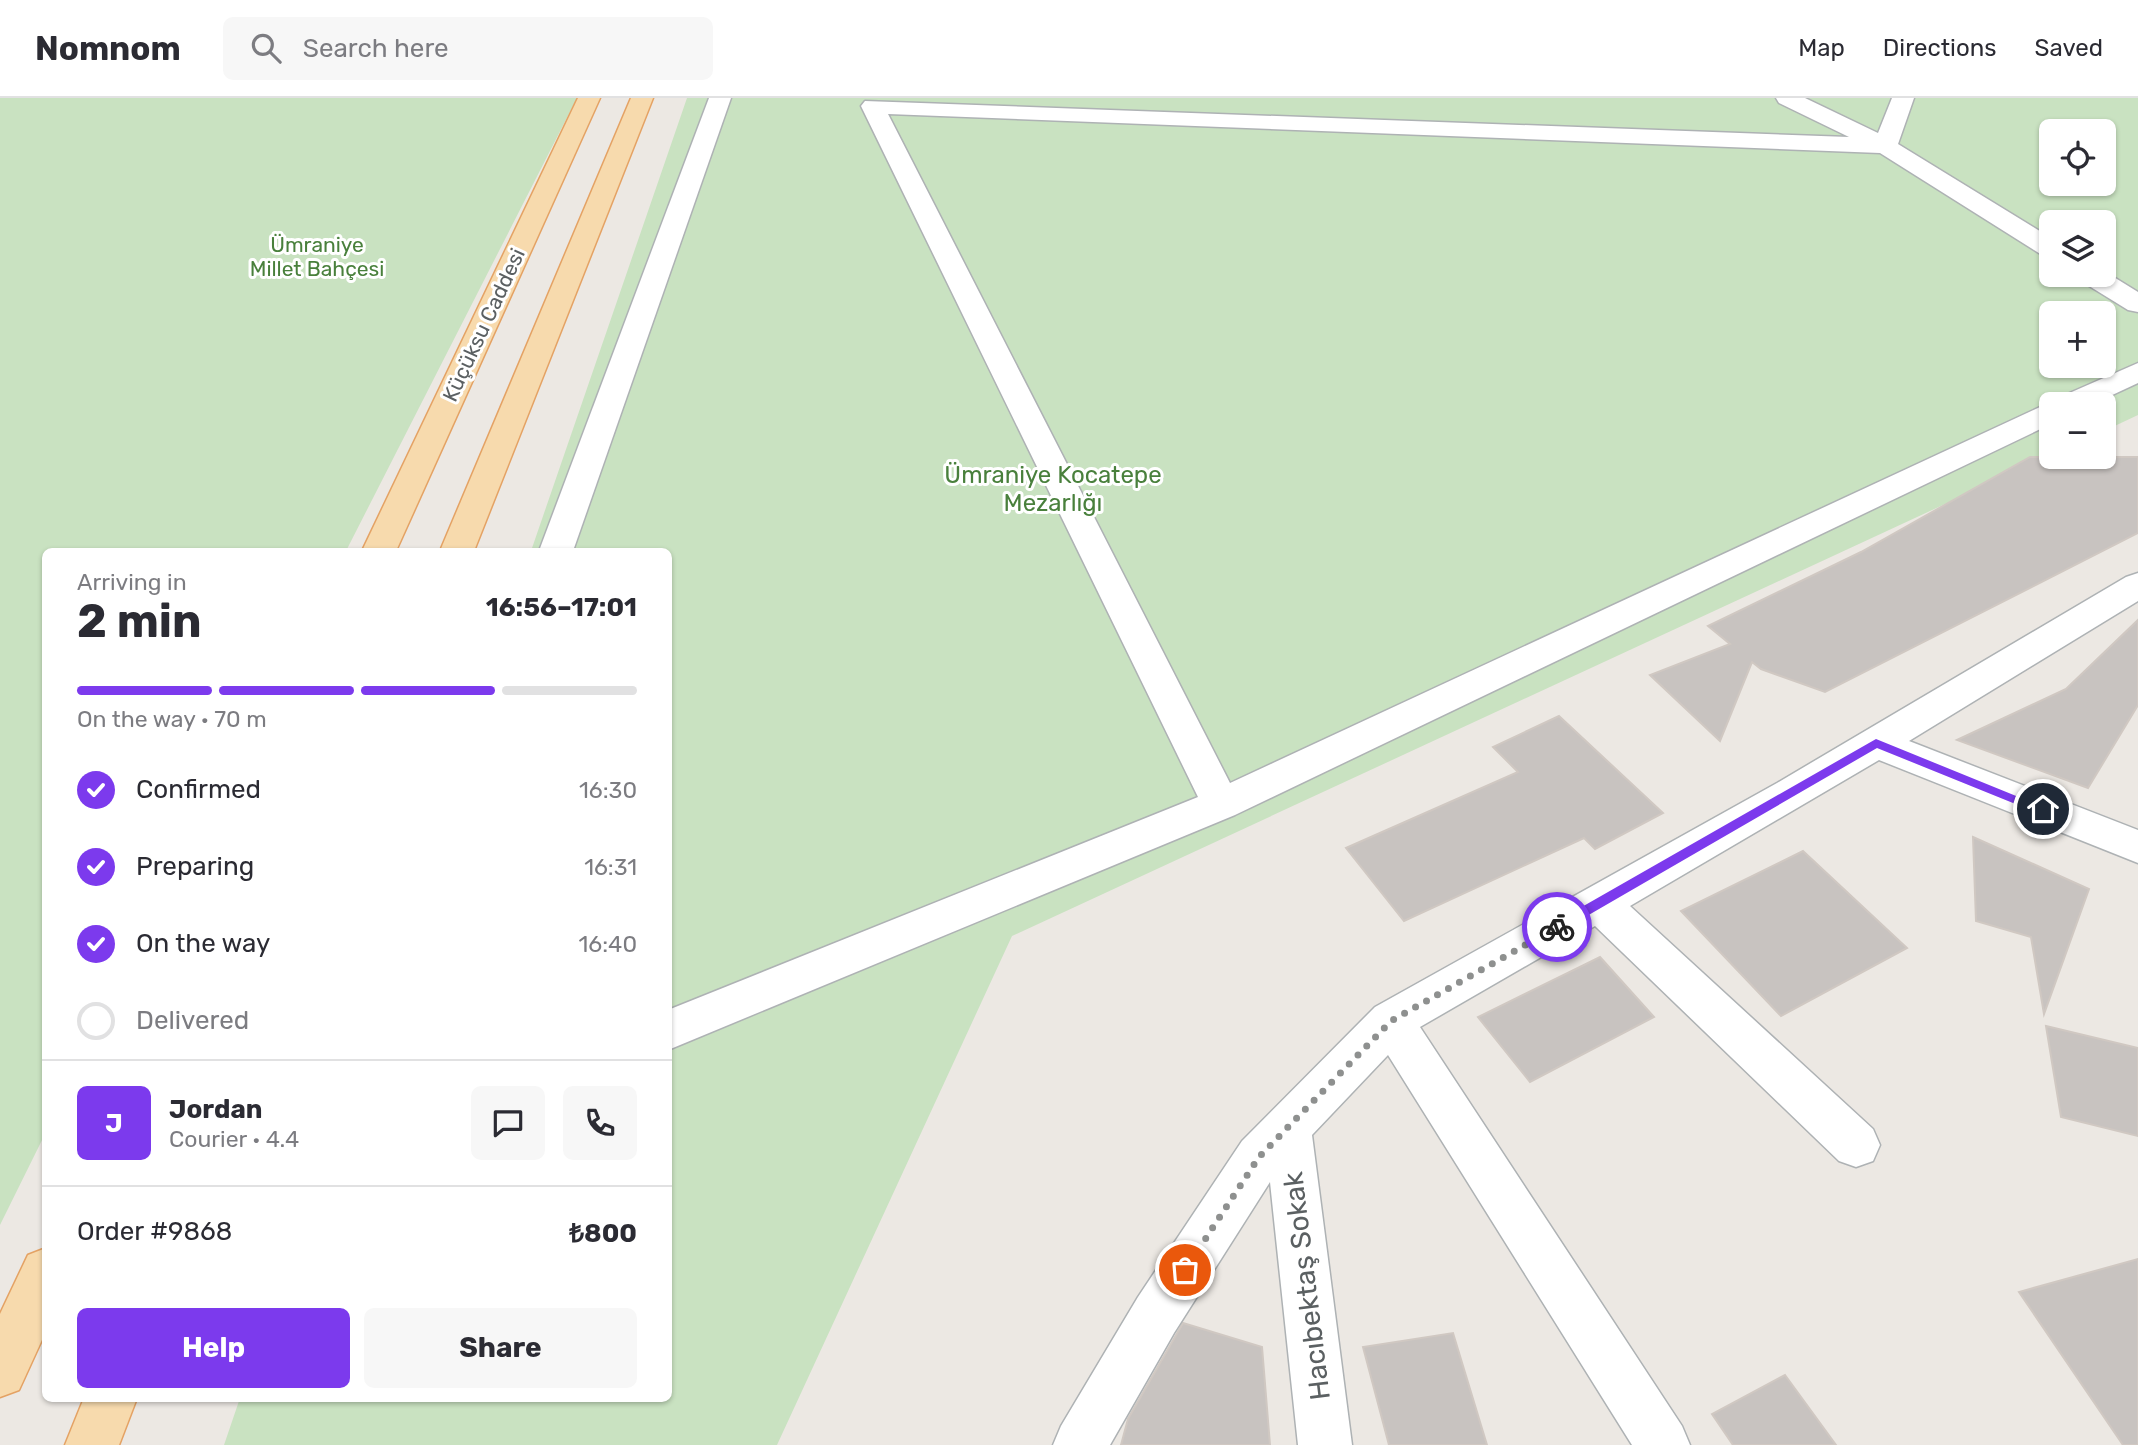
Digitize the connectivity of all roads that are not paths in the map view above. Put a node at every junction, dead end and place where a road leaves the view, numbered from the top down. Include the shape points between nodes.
1 (589, 98) edge
2 (642, 98) edge
3 (720, 98) edge
4 (1787, 98) edge
5 (1903, 98) edge
6 (872, 102) edge
7 (1885, 146) junction
8 (2039, 242) edge
9 (2110, 287) edge
10 (2138, 304) edge
11 (2138, 372) edge
12 (2095, 392) edge
13 (2039, 419) edge
14 (380, 548) edge
15 (458, 548) edge
16 (557, 548) edge
17 (2133, 593) edge
18 (1876, 743) junction
19 (1220, 804) junction
20 (2138, 847) edge
21 (1599, 903) junction
22 (1391, 1021) junction
23 (672, 1028) edge
24 (1287, 1126) junction
25 (1856, 1145) dead end
26 (42, 1282) edge
27 (0, 1371) edge
28 (109, 1402) edge
29 (92, 1445) edge
30 (1080, 1445) edge
31 (1325, 1445) edge
32 (1663, 1445) edge

1 - 14 main road, Küçüksu Caddesi
2 - 15 main road
3 - 16 street
4 - 7 street
5 - 7 street
6 - 7 street
6 - 19 street
7 - 8 street
9 - 10 street
11 - 12 street
13 - 19 street
17 - 18 street
18 - 20 street
18 - 21 street
19 - 23 street
21 - 22 street
21 - 25 street
22 - 24 street
22 - 32 street
24 - 30 street via 1259,1157 1156,1315
24 - 31 street, Hacıbektaş Sokak
26 - 27 main road
28 - 29 main road

